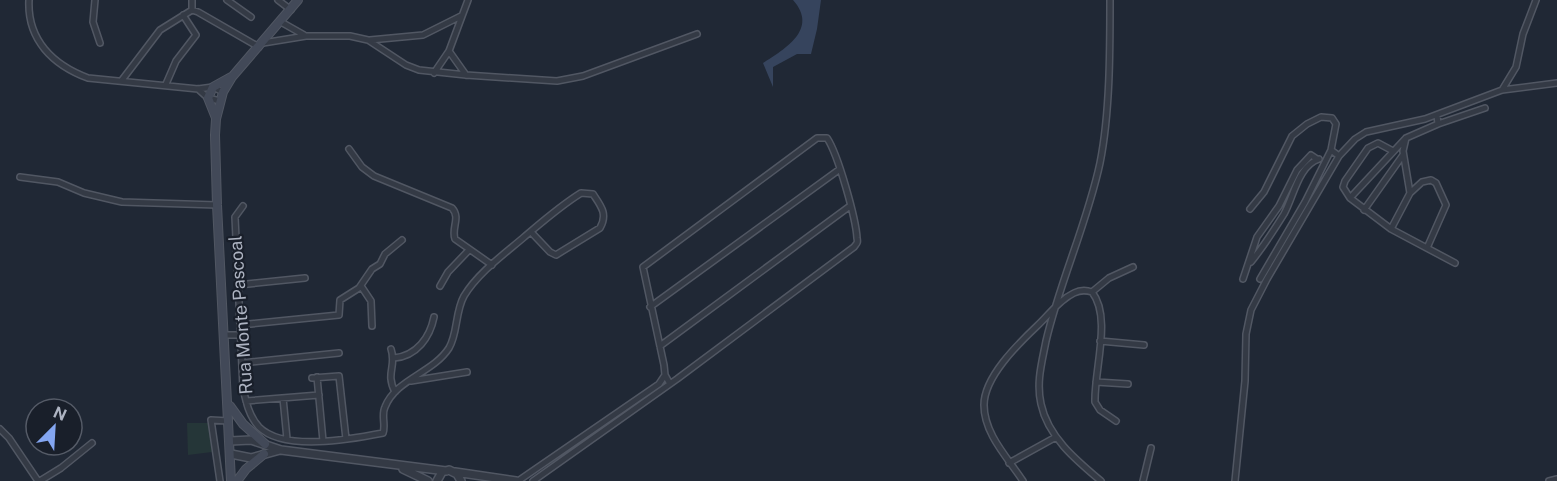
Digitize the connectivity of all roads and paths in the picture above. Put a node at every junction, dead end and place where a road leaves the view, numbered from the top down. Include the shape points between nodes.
1 (29, 0) edge
2 (95, 0) edge
3 (192, 0) edge
4 (227, 0) edge
5 (278, 0) edge
6 (298, 0) edge
7 (468, 0) edge
8 (1112, 0) edge
9 (1536, 0) edge
10 (192, 10) junction
11 (291, 10) junction
12 (183, 15) junction
13 (461, 16) junction
14 (251, 17) dead end
15 (280, 22) junction
16 (697, 34) dead end
17 (306, 36) junction
18 (368, 40) junction
19 (100, 42) dead end
20 (261, 45) junction
21 (449, 51) junction
22 (434, 73) junction
23 (466, 75) junction
24 (232, 76) junction
25 (122, 80) junction
26 (1557, 83) edge
27 (166, 84) junction
28 (213, 87) junction
29 (198, 89) junction
30 (1502, 90) junction
31 (223, 92) junction
32 (208, 98) junction
33 (220, 101) junction
34 (1485, 108) dead end
35 (1437, 115) junction
36 (216, 119) junction
37 (1438, 124) junction
38 (1406, 138) junction
39 (349, 149) dead end
40 (1330, 150) junction
41 (1393, 151) junction
42 (1403, 155) junction
43 (1339, 156) junction
44 (1327, 159) junction
45 (840, 169) junction
46 (20, 177) dead end
47 (1410, 193) junction
48 (1350, 198) junction
49 (217, 205) junction
50 (243, 206) dead end
51 (850, 206) junction
52 (1250, 209) dead end
53 (1364, 210) junction
54 (1391, 229) junction
55 (531, 231) junction
56 (402, 240) dead end
57 (1426, 248) junction
58 (469, 250) junction
59 (1455, 263) dead end
60 (492, 265) junction
61 (1133, 267) dead end
62 (305, 278) dead end
63 (1243, 279) dead end
64 (1260, 279) dead end
65 (238, 285) junction
66 (361, 286) junction
67 (440, 286) dead end
68 (1092, 292) junction
69 (650, 307) junction
70 (1054, 309) junction
71 (434, 317) dead end
72 (240, 325) junction
73 (372, 326) dead end
74 (240, 334) junction
75 (225, 335) junction
76 (1100, 341) junction
77 (1144, 345) dead end
78 (660, 346) junction
79 (391, 349) dead end
80 (339, 352) dead end
81 (394, 358) junction
82 (242, 363) junction
83 (467, 372) dead end
84 (665, 375) junction
85 (410, 381) junction
86 (1096, 382) junction
87 (670, 384) junction
88 (1128, 384) dead end
89 (395, 392) junction
90 (319, 395) junction
91 (283, 398) junction
92 (246, 401) junction
93 (228, 404) junction
94 (229, 421) junction
95 (1116, 421) dead end
96 (0, 429) edge
97 (1056, 437) junction
98 (287, 439) junction
99 (346, 439) junction
100 (230, 441) junction
101 (323, 441) junction
102 (92, 442) dead end
103 (265, 444) junction
104 (1150, 448) dead end
105 (281, 450) junction
106 (231, 454) junction
107 (264, 454) junction
108 (1009, 463) junction
109 (395, 465) junction
110 (446, 471) junction
111 (455, 472) junction
112 (545, 473) junction
113 (491, 478) junction
114 (1557, 479) edge
115 (39, 481) edge
116 (220, 481) edge
117 (231, 481) edge
118 (237, 481) edge
119 (428, 481) edge
120 (437, 481) edge
121 (461, 481) edge
122 (483, 481) edge
123 (517, 481) edge
124 (533, 481) edge
125 (548, 481) edge
126 (1023, 481) edge
127 (1101, 481) edge
128 (1143, 481) edge
129 (1235, 481) edge
130 (1549, 481) edge

1 - 25 street via 34,35 56,61 88,78
2 - 19 street via 93,19
3 - 10 street
4 - 14 street
5 - 11 street
6 - 11 main road
7 - 13 street
8 - 70 street via 1100,162
9 - 30 street via 1516,67
10 - 12 street
10 - 20 street
11 - 15 main road
12 - 25 street via 160,30
12 - 27 street via 196,35 176,61
13 - 18 street via 421,36
13 - 21 street
15 - 17 street
15 - 20 main road
16 - 23 street via 564,80
17 - 18 street via 348,35
17 - 20 street
18 - 22 street via 406,65
20 - 24 main road
21 - 22 street
21 - 23 street
22 - 23 street
24 - 28 main road
24 - 31 main road
25 - 27 street
26 - 30 street
27 - 29 street
28 - 29 street
28 - 31 street
28 - 32 main road
29 - 32 street
30 - 35 street
31 - 33 main road
32 - 33 street
32 - 36 main road
33 - 36 main road
34 - 37 street
35 - 37 street
35 - 43 street via 1366,132
36 - 49 main road
37 - 38 street
38 - 41 street
38 - 42 street
39 - 58 street via 374,176 452,208 457,217 453,235
40 - 43 street
40 - 44 street
40 - 52 street via 1336,124 1332,118 1321,117 1292,136 1264,192
41 - 48 street
41 - 48 street via 1378,143 1368,148 1345,181 1343,187
42 - 47 street
42 - 53 street
43 - 129 street via 1251,310
44 - 63 street via 1317,159 1302,174 1286,210
44 - 64 street
45 - 51 street
45 - 69 street
45 - 69 street via 827,138 817,138 647,262 642,270
46 - 49 street via 58,182 122,202
47 - 54 street
47 - 57 street via 1422,182 1431,180 1446,205
48 - 53 street
49 - 75 main road
50 - 65 street, Rua Monte Pascoal via 235,217
51 - 78 street
51 - 87 street via 858,240 854,247
53 - 54 street
54 - 57 street
55 - 55 street via 586,192 593,194 605,217 597,231 556,255
55 - 60 street
56 - 66 street via 385,254
57 - 59 street
58 - 60 street
58 - 67 street
60 - 85 street via 464,296 449,348
61 - 68 street via 1109,278
62 - 65 street
65 - 72 street, Rua Monte Pascoal
66 - 72 street via 340,300 339,315
66 - 73 street via 371,301
68 - 70 street via 1076,292
68 - 76 street via 1101,313
69 - 78 street
70 - 97 street via 1038,384 1045,417
70 - 108 street via 1016,346 984,396 988,425
71 - 81 street via 426,340
72 - 74 street, Rua Monte Pascoal
74 - 75 street
74 - 82 street, Rua Monte Pascoal
75 - 93 main road
76 - 77 street
76 - 86 street
78 - 84 street
79 - 81 street
80 - 82 street
81 - 89 street via 390,376
82 - 92 street, Rua Monte Pascoal
83 - 85 street
84 - 87 street
84 - 123 street via 659,384
85 - 89 street
86 - 88 street
86 - 95 street via 1097,406
87 - 112 street
89 - 99 street, Rua Monte Pascoal via 384,410 384,433
90 - 91 street
90 - 99 street via 314,377 339,377
90 - 101 street
91 - 92 street
91 - 98 street
92 - 98 street, Rua Monte Pascoal via 259,426 269,434
93 - 94 main road
93 - 103 main road
94 - 100 main road
94 - 116 street via 212,420
96 - 115 street
97 - 108 street
97 - 127 street
98 - 101 street, Rua Monte Pascoal
99 - 101 street, Rua Monte Pascoal
100 - 103 street
100 - 106 main road
102 - 115 street
103 - 105 street
104 - 128 street
105 - 107 street
105 - 109 street
106 - 107 street via 244,458
106 - 117 main road
107 - 118 main road
108 - 126 street
109 - 110 street
109 - 119 street
110 - 111 street
110 - 120 street
111 - 113 street
111 - 121 street
112 - 124 street
112 - 125 street
113 - 122 street
113 - 123 street
114 - 130 street

